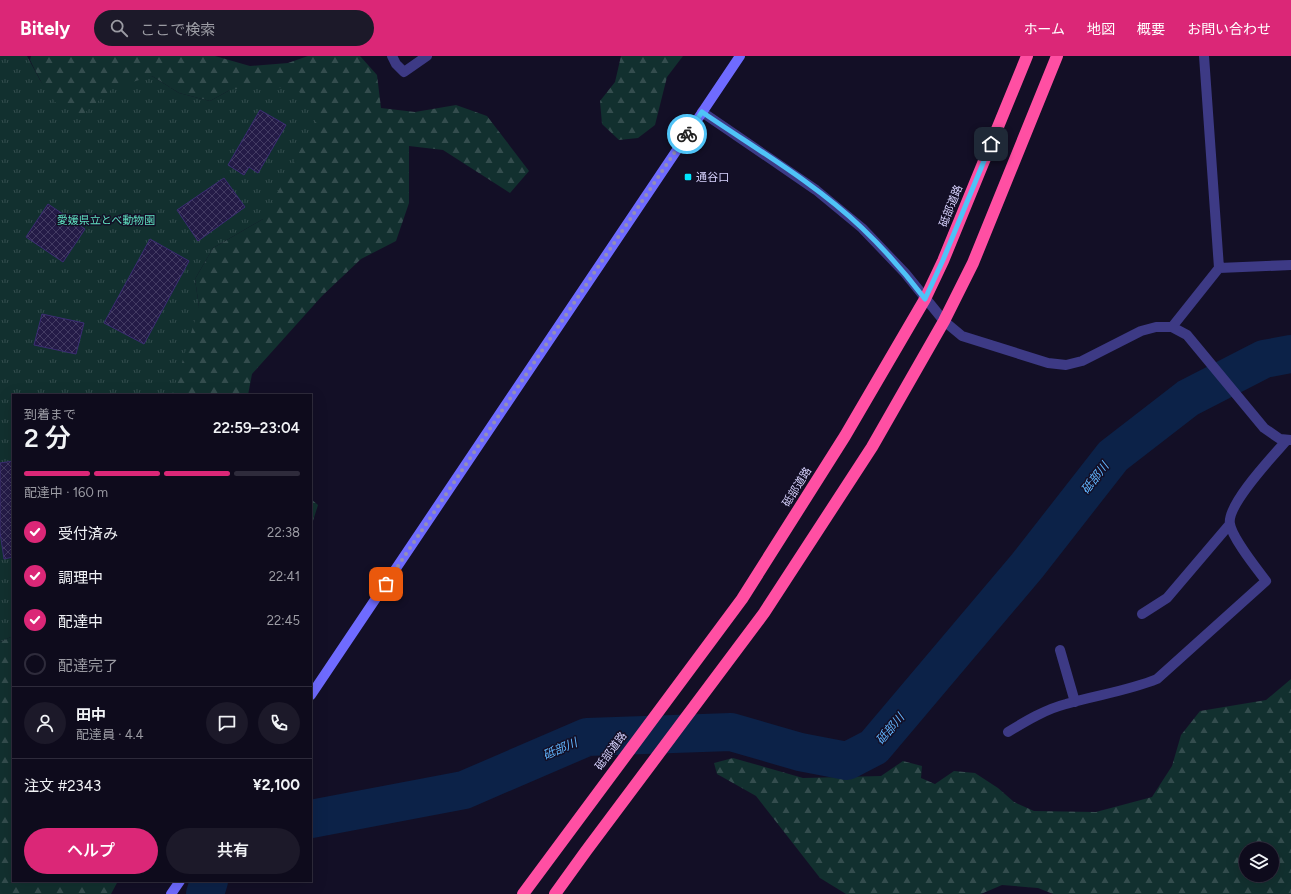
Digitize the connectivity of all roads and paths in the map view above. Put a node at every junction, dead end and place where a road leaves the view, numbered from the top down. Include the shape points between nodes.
1 (392, 56) edge
2 (427, 56) edge
3 (740, 56) edge
4 (1027, 56) edge
5 (1057, 56) edge
6 (1204, 56) edge
7 (702, 112) junction
8 (1291, 265) edge
9 (1219, 268) junction
10 (925, 299) junction
11 (944, 321) junction
12 (1172, 327) junction
13 (1289, 440) edge
14 (1230, 524) junction
15 (1142, 614) dead end
16 (1060, 650) dead end
17 (312, 694) edge
18 (1075, 702) junction
19 (1008, 732) dead end
20 (179, 882) edge
21 (171, 894) edge
22 (523, 894) edge
23 (555, 894) edge

1 - 2 street via 404,72
3 - 7 street
4 - 10 highway, 砥部道路
5 - 11 highway via 973,263
6 - 9 street
7 - 10 street via 816,190 862,228 906,273
7 - 17 street
8 - 9 street
9 - 12 street
10 - 11 street
10 - 22 highway, 砥部道路 via 845,436 746,592
11 - 12 street via 962,336 1048,363 1066,365 1082,361 1141,331 1156,327
11 - 23 highway via 872,447 764,614
12 - 13 street via 1187,335 1264,428 1280,439
13 - 14 street via 1242,493 1232,510
14 - 15 street via 1167,598
14 - 18 street via 1266,581 1157,679
16 - 18 street
18 - 19 street via 1064,704
20 - 21 street

